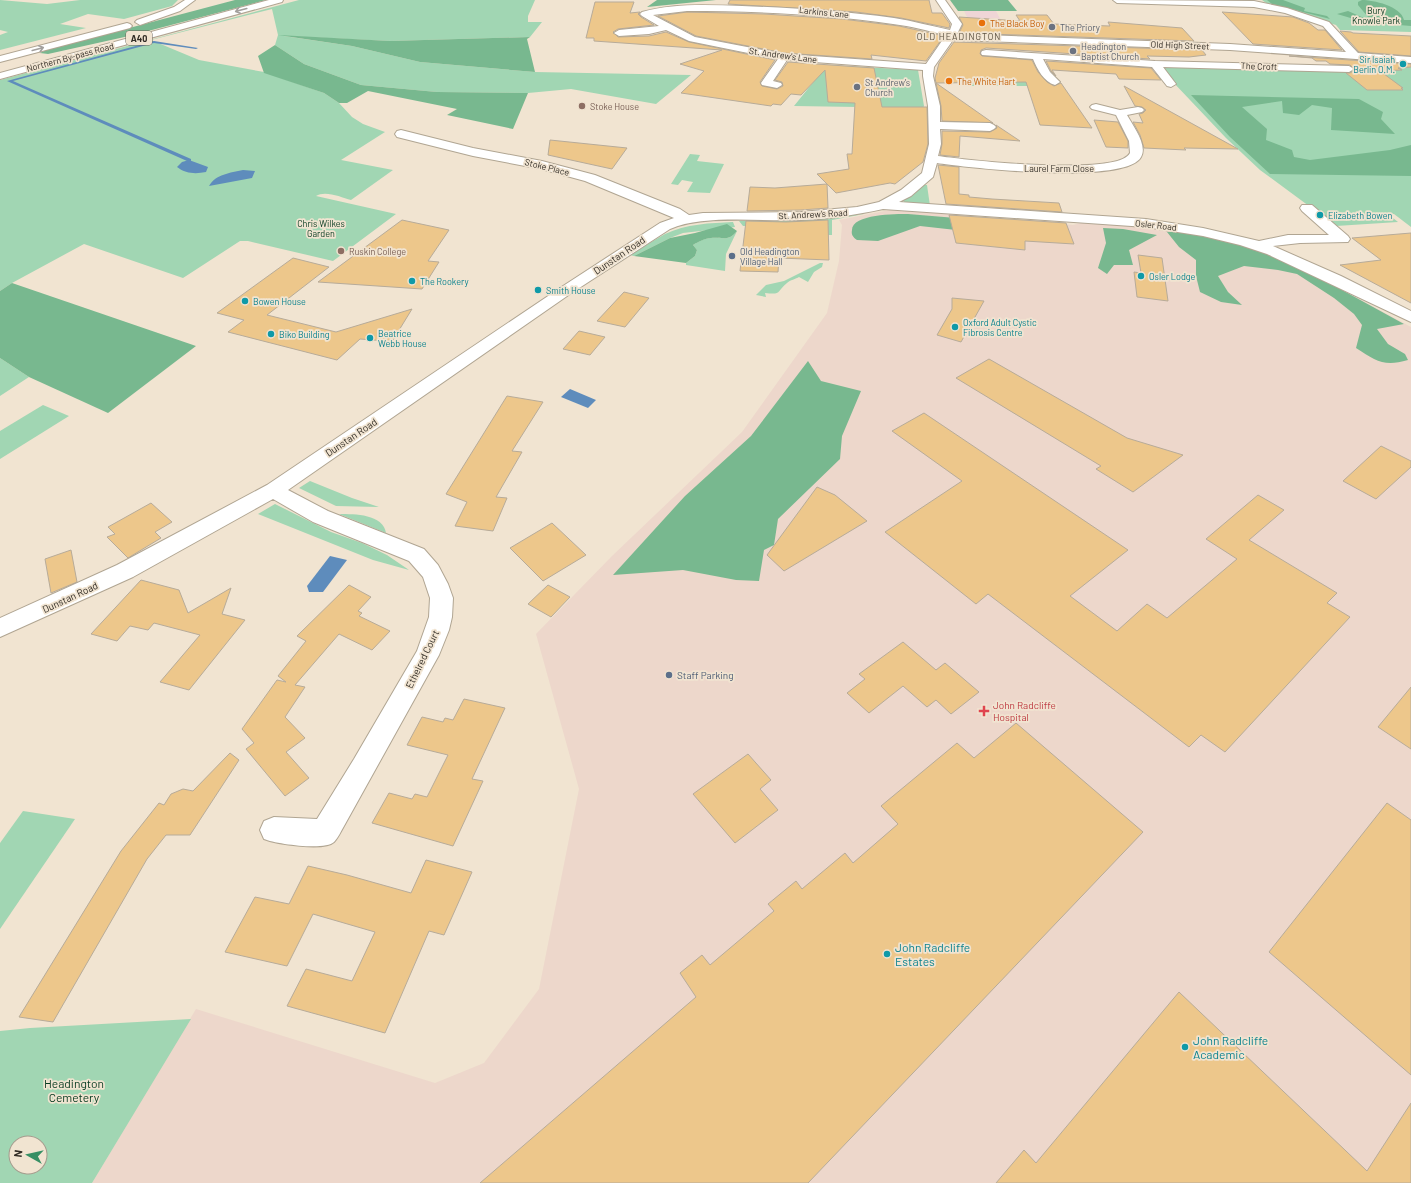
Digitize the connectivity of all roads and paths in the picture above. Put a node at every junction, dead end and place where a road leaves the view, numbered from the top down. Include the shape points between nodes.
1 (279, 0) edge
2 (940, 0) edge
3 (1115, 0) edge
4 (1215, 1) edge
5 (193, 4) edge
6 (646, 12) joint
7 (668, 27) junction
8 (619, 33) dead end
9 (951, 35) junction
10 (979, 53) dead end
11 (1352, 55) junction
12 (1037, 56) junction
13 (784, 57) junction
14 (0, 58) edge
15 (1390, 58) junction
16 (1411, 60) edge
17 (1155, 64) junction
18 (929, 67) junction
19 (1360, 67) junction
20 (0, 76) edge
21 (1055, 82) dead end
22 (1171, 84) dead end
23 (777, 85) dead end
24 (1096, 107) dead end
25 (1138, 110) dead end
26 (1120, 112) junction
27 (934, 124) junction
28 (990, 126) dead end
29 (401, 134) dead end
30 (933, 159) junction
31 (928, 174) junction
32 (934, 197) junction
33 (883, 205) junction
34 (1308, 208) dead end
35 (686, 219) junction
36 (1260, 246) junction
37 (1411, 317) edge
38 (274, 490) junction
39 (0, 628) edge
40 (274, 830) dead end

1 -> 20 main road, Northern By-pass Road / A40
2 - 9 main road via 957,24
3 - 4 main road
4 - 11 main road via 1263,5 1315,19 1326,24
14 -> 5 main road, Northern By-pass Road / A40 via 140,22
6 - 7 main road, St. Andrew's Lane
6 - 9 main road, Larkins Lane via 667,7 696,6 786,9 892,21
7 - 8 main road
7 - 13 main road, St. Andrew's Lane via 701,41
9 - 11 main road, Old High Street via 1223,46
9 - 18 main road
10 - 12 main road, The Croft
11 - 15 main road, Old High Street
11 - 19 main road
12 - 17 main road, The Croft
12 - 21 main road via 1039,64
13 - 18 main road, St. Andrew's Lane
13 - 23 main road via 766,83
15 - 16 main road, Old High Street
15 - 19 main road, The Croft
17 - 19 main road, The Croft
17 - 22 main road
18 - 27 main road, St. Andrew's Road
24 - 26 main road
25 - 26 main road
26 - 30 main road, Laurel Farm Close via 1137,153 1130,162 1115,167 1018,168 961,164
27 - 28 main road
27 - 30 main road, St. Andrew's Road
29 - 35 main road, Stoke Place via 590,178
30 - 31 main road, St. Andrew's Road
31 - 32 main road
31 - 33 main road, St. Andrew's Road via 906,193
32 - 33 main road, Osler Road
32 - 36 main road, Osler Road via 1174,226
33 - 35 main road, St. Andrew's Road via 832,214
34 - 36 main road via 1342,239 1301,239
35 - 38 main road, Dunstan Road via 665,226 643,239
36 - 37 main road, Osler Road via 1346,284
38 - 39 main road, Dunstan Road via 125,571
38 - 40 main road, Ethelred Court via 309,512 419,556 440,587 442,603 435,635 424,658 351,791 324,833

